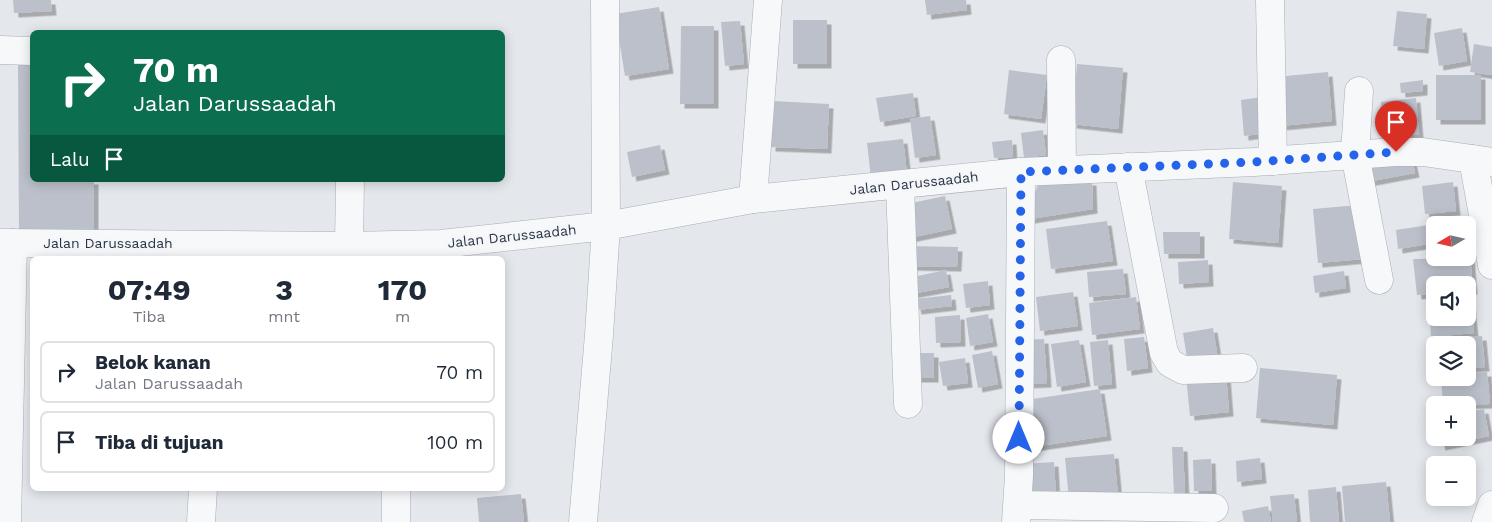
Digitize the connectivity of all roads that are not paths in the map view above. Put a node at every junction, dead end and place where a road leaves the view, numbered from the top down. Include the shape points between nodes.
1 (605, 0) edge
2 (768, 0) edge
3 (1270, 0) edge
4 (0, 50) edge
5 (30, 51) edge
6 (1061, 60) dead end
7 (1359, 91) dead end
8 (1355, 154) junction
9 (1482, 160) edge
10 (1273, 161) junction
11 (1128, 167) junction
12 (1062, 169) junction
13 (1021, 172) junction
14 (350, 182) edge
15 (900, 185) junction
16 (753, 199) junction
17 (606, 226) junction
18 (7, 243) edge
19 (349, 246) junction
20 (212, 251) edge
21 (396, 252) edge
22 (1492, 265) edge
23 (1379, 280) dead end
24 (1243, 368) dead end
25 (908, 404) dead end
26 (202, 491) edge
27 (396, 491) edge
28 (1492, 505) edge
29 (1214, 508) dead end
30 (5, 511) edge
31 (1017, 514) edge
32 (201, 522) edge
33 (396, 522) edge
34 (583, 522) edge
35 (1486, 522) edge

1 - 17 street
2 - 16 street
3 - 10 street
4 - 5 street
6 - 12 street
7 - 8 street
8 - 9 street, Jalan Darussaadah via 1423,152
8 - 10 street, Jalan Darussaadah
8 - 23 street
9 - 22 street
10 - 11 street, Jalan Darussaadah
11 - 12 street, Jalan Darussaadah
11 - 24 street via 1164,353 1170,363 1183,370
12 - 13 street, Jalan Darussaadah
13 - 15 street, Jalan Darussaadah
13 - 31 street
14 - 19 street
15 - 16 street, Jalan Darussaadah
15 - 25 street
16 - 17 street, Jalan Darussaadah
17 - 21 street, Jalan Darussaadah
17 - 34 street
18 - 20 street, Jalan Darussaadah
18 - 30 street
19 - 20 street, Jalan Darussaadah
19 - 21 street, Jalan Darussaadah
26 - 32 street
27 - 33 street
28 - 35 street
29 - 31 street

